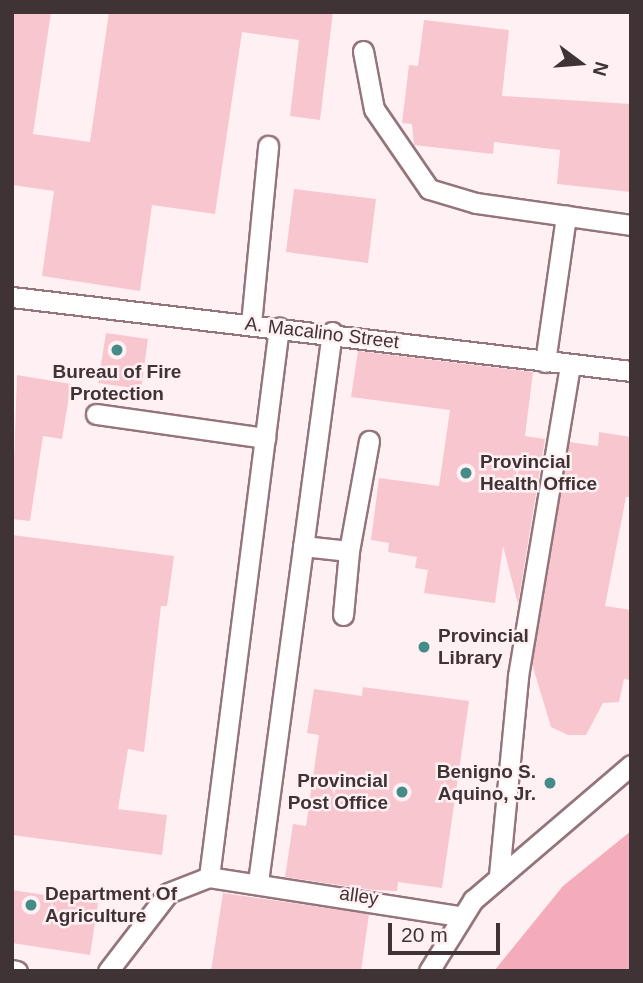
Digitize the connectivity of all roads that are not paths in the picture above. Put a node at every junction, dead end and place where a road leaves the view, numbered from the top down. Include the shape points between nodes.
1 (363, 51) dead end
2 (268, 146) dead end
3 (566, 216) junction
4 (631, 225) edge
5 (12, 297) edge
6 (251, 324) junction
7 (279, 327) junction
8 (332, 332) junction
9 (545, 362) junction
10 (570, 364) junction
11 (631, 371) edge
12 (96, 414) dead end
13 (265, 438) junction
14 (369, 441) dead end
15 (303, 546) junction
16 (349, 551) junction
17 (343, 615) dead end
18 (631, 765) edge
19 (499, 875) junction
20 (209, 877) junction
21 (258, 882) junction
22 (458, 916) junction
23 (108, 971) edge
24 (429, 971) edge

1 - 3 lane via 374,109 429,189 476,203
2 - 6 lane
3 - 4 lane
3 - 9 lane
5 - 6 lane, A. Macalino Street
6 - 7 lane, A. Macalino Street
7 - 8 lane, A. Macalino Street
7 - 13 lane
8 - 9 lane, A. Macalino Street
8 - 15 lane
9 - 10 lane, A. Macalino Street
10 - 11 lane, A. Macalino Street
10 - 19 lane via 518,676
12 - 13 lane
13 - 20 lane
14 - 16 lane
15 - 16 lane
15 - 21 lane
16 - 17 lane
18 - 19 lane
19 - 22 lane
20 - 21 lane, alley
20 - 23 lane via 168,893
21 - 22 lane, alley
22 - 24 lane

